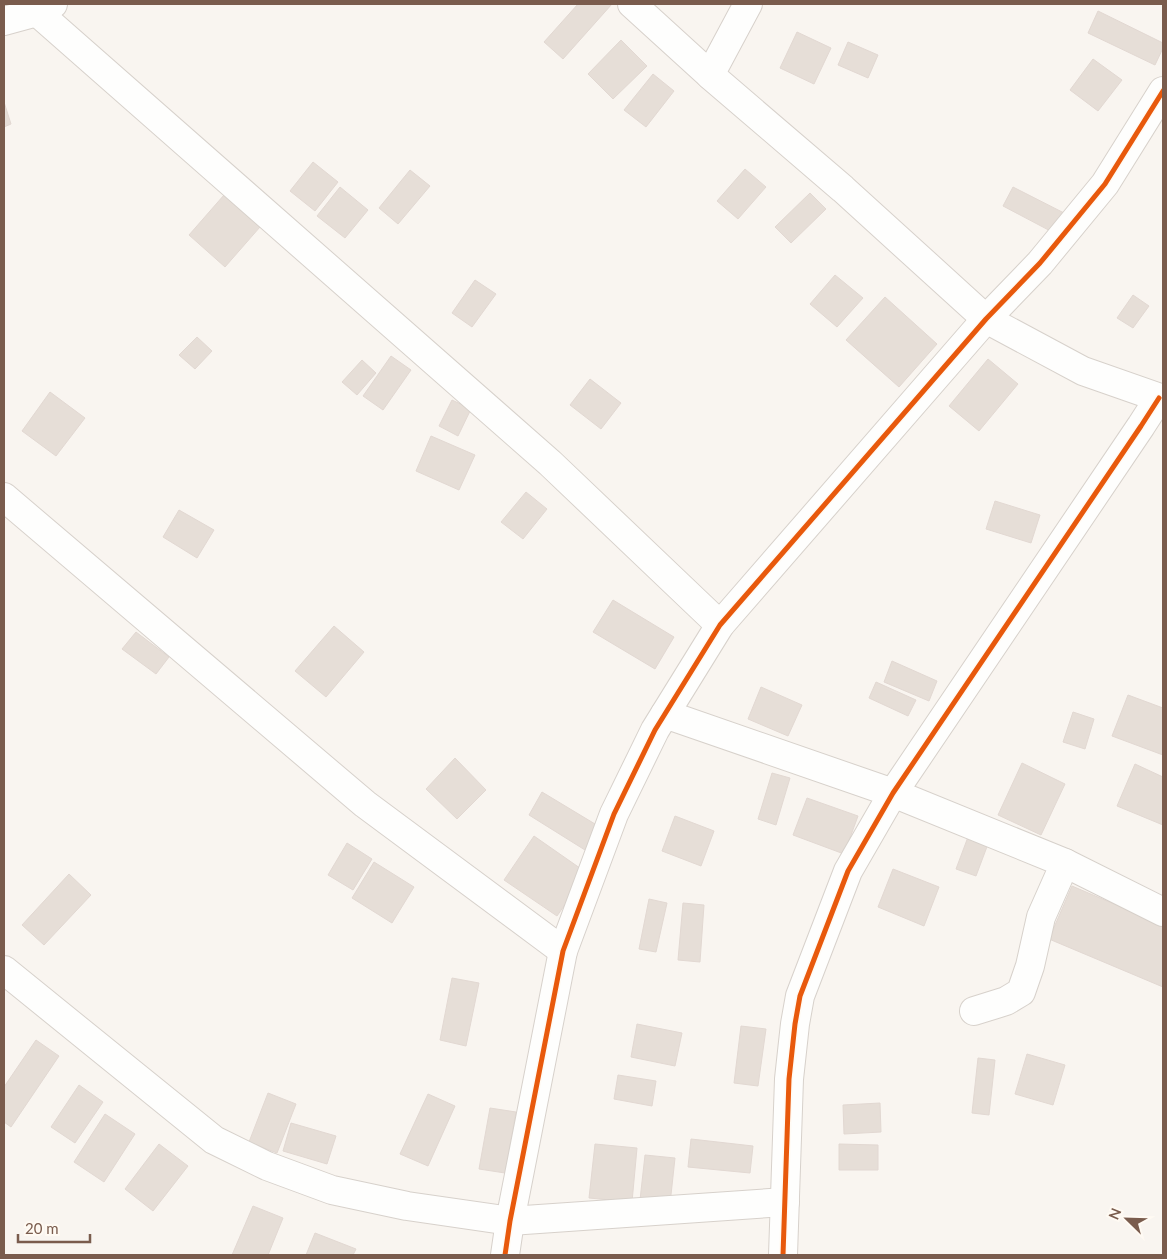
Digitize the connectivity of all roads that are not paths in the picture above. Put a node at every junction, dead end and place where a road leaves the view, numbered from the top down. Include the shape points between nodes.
1 (632, 4) edge
2 (748, 4) edge
3 (46, 8) edge
4 (4, 21) edge
5 (710, 75) junction
6 (1163, 91) edge
7 (986, 319) junction
8 (1161, 398) edge
9 (4, 497) edge
10 (720, 626) junction
11 (665, 714) junction
12 (894, 793) junction
13 (1066, 863) junction
14 (1163, 912) edge
15 (563, 950) junction
16 (4, 970) edge
17 (974, 1011) dead end
18 (785, 1202) junction
19 (510, 1222) junction
20 (506, 1255) edge
21 (783, 1255) edge

1 - 5 street
2 - 5 street
3 - 4 street
3 - 10 street via 550,464
5 - 7 street via 843,189
6 - 7 street via 1105,184 1040,263
7 - 8 street via 1083,370
7 - 10 street
8 - 12 street
9 - 15 street via 365,804
10 - 11 street
11 - 12 street
11 - 15 street via 614,814
12 - 13 street
12 - 18 street via 848,871 800,996 789,1079
13 - 14 street
13 - 17 street via 1041,917 1021,992 1006,1001
15 - 19 street
16 - 19 street via 214,1140 267,1166 332,1190
18 - 19 street
18 - 21 street
19 - 20 street

